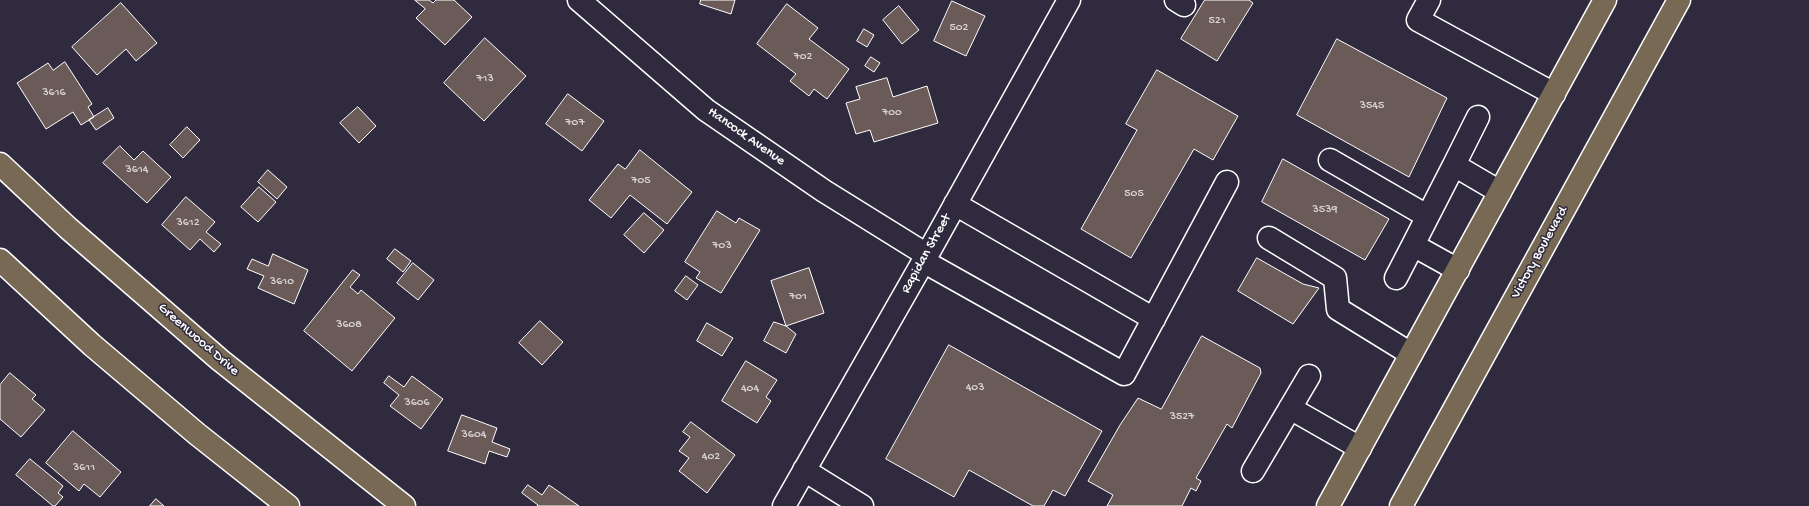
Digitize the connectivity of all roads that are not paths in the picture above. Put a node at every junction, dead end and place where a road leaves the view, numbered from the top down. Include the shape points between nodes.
1 (1069, 0) edge
2 (1428, 0) edge
3 (1605, 0) edge
4 (1679, 0) edge
5 (583, 2) edge
6 (1554, 94) junction
7 (1478, 118) dead end
8 (1330, 160) dead end
9 (0, 164) edge
10 (1454, 165) junction
11 (1227, 182) dead end
12 (1500, 192) junction
13 (955, 204) junction
14 (1427, 216) junction
15 (1270, 238) dead end
16 (1413, 244) junction
17 (925, 258) junction
18 (0, 260) edge
19 (1458, 270) junction
20 (1396, 278) dead end
21 (1154, 318) junction
22 (1411, 354) junction
23 (1309, 376) dead end
24 (1290, 408) junction
25 (1360, 448) junction
26 (804, 470) junction
27 (1253, 471) dead end
28 (288, 506) edge
29 (404, 506) edge
30 (784, 506) edge
31 (862, 506) edge
32 (1328, 506) edge
33 (1401, 506) edge

1 - 13 street, Rapidan Street
2 - 6 street via 1418,20
3 - 6 main road
4 - 33 main road, Victory Boulevard
5 - 17 street, Hancock Avenue via 706,110
6 - 12 main road
7 - 10 street
8 - 14 street
9 - 29 main road, Greenwood Drive via 68,228 220,360
10 - 12 street
10 - 14 street
11 - 21 street
12 - 19 main road
13 - 17 street, Rapidan Street
13 - 21 street
14 - 16 street
15 - 22 street via 1334,278 1338,310
16 - 19 street
16 - 20 street
17 - 21 street, Hancock Avenue via 1124,374
17 - 26 street, Rapidan Street
18 - 28 main road via 92,345 197,434
19 - 22 main road
22 - 25 main road
23 - 24 street
24 - 25 street
24 - 27 street
25 - 32 main road
26 - 30 street, Rapidan Street
26 - 31 street

